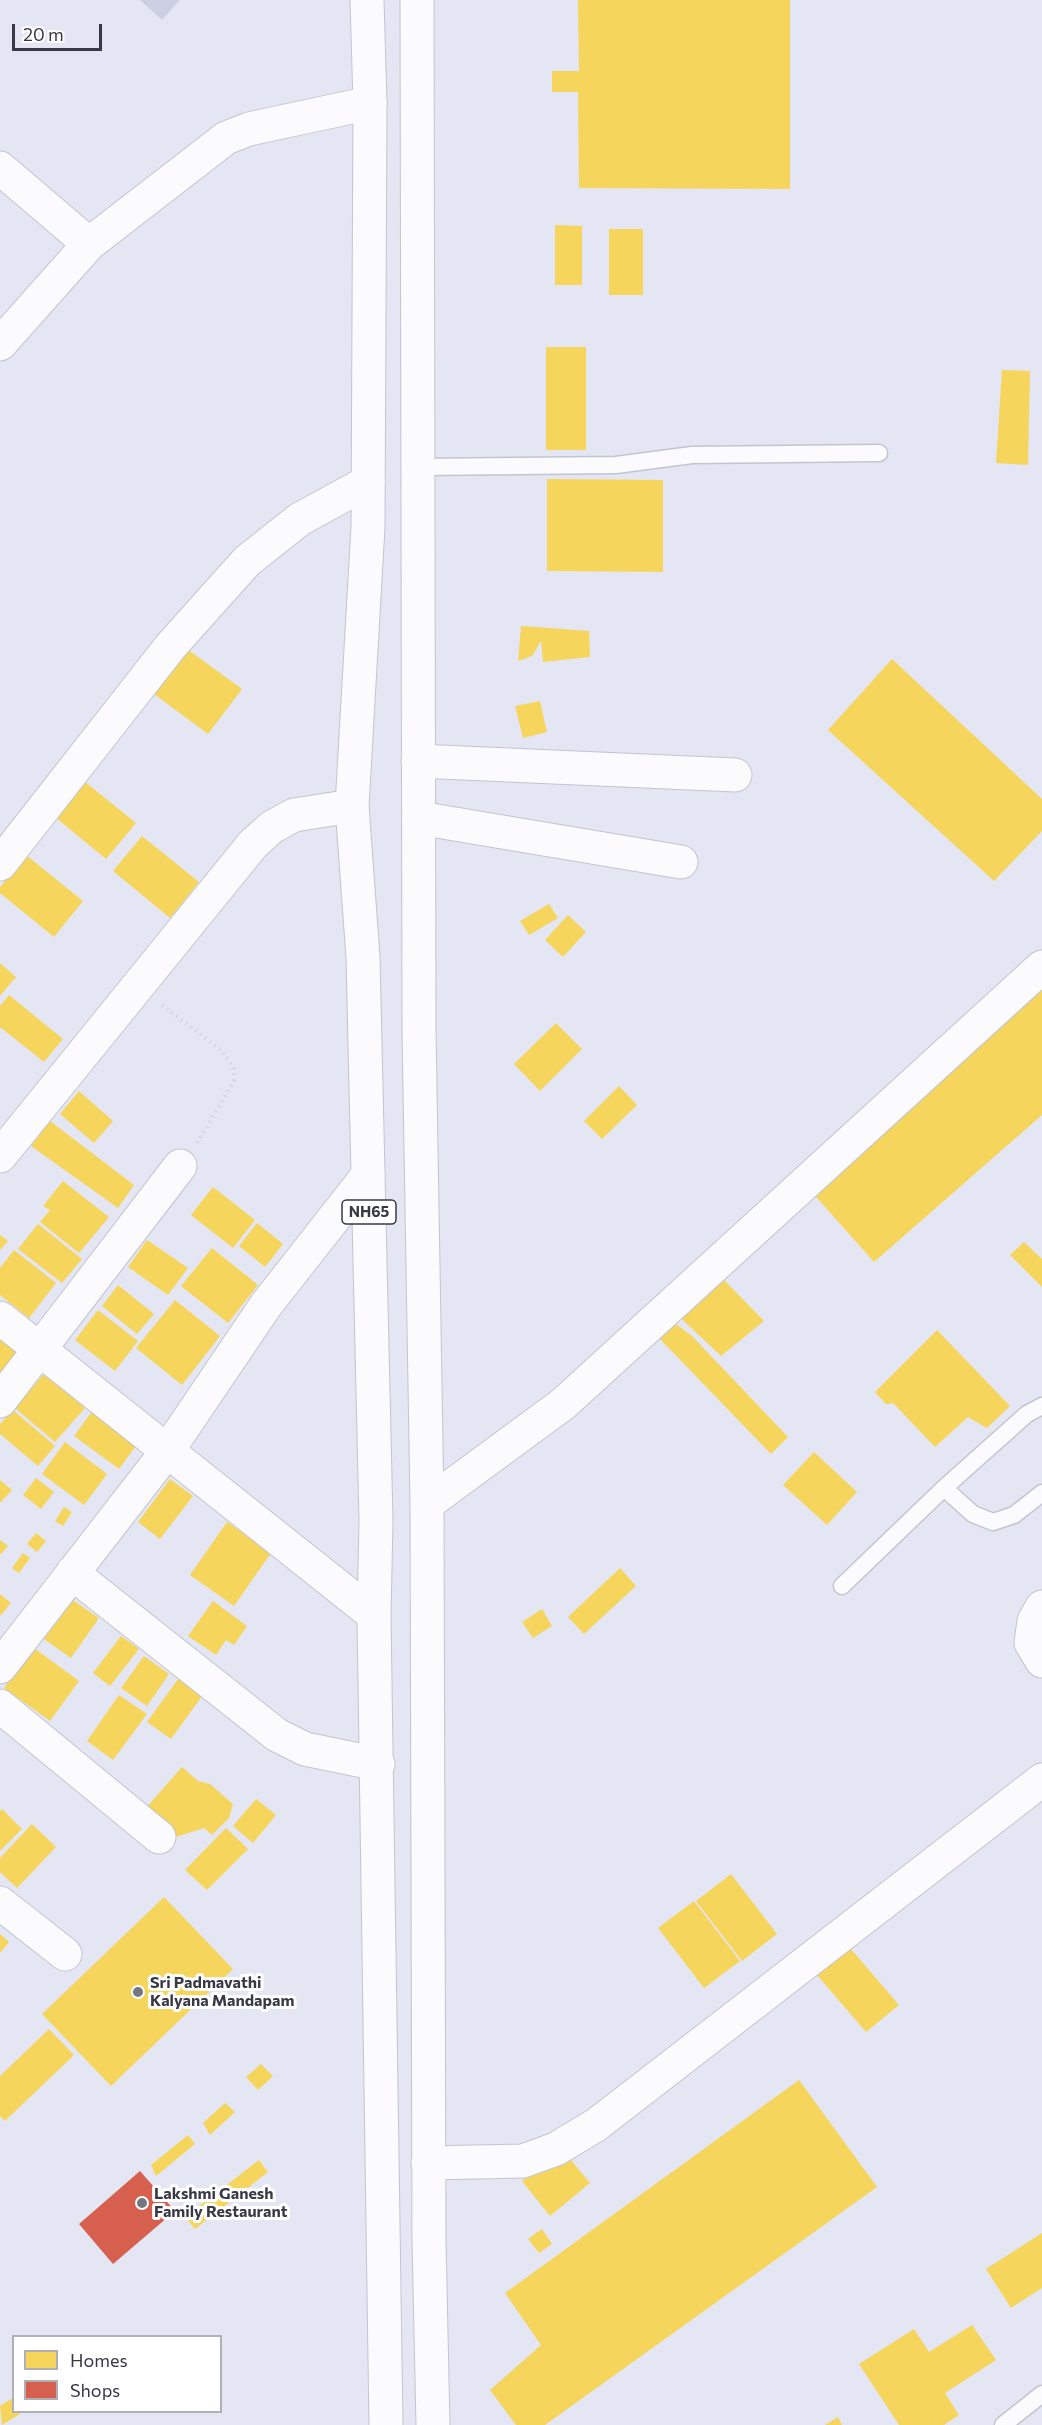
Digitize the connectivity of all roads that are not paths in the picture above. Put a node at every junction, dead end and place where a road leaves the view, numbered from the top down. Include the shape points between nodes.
1 (367, 0) edge
2 (417, 0) edge
3 (370, 103) junction
4 (0, 168) edge
5 (89, 244) junction
6 (0, 344) edge
7 (879, 453) dead end
8 (418, 467) junction
9 (368, 482) junction
10 (418, 761) junction
11 (735, 775) dead end
12 (352, 806) junction
13 (419, 818) junction
14 (681, 862) dead end
15 (0, 864) edge
16 (1042, 967) edge
17 (0, 1156) edge
18 (180, 1166) road end
19 (368, 1175) junction
20 (0, 1318) edge
21 (38, 1350) junction
22 (0, 1401) edge
23 (1042, 1406) edge
24 (168, 1450) junction
25 (944, 1488) junction
26 (1042, 1493) edge
27 (427, 1504) junction
28 (72, 1573) junction
29 (842, 1586) dead end
30 (1042, 1607) edge
31 (374, 1615) junction
32 (1042, 1661) edge
33 (0, 1667) edge
34 (0, 1706) edge
35 (378, 1764) junction
36 (1042, 1780) edge
37 (159, 1838) dead end
38 (0, 1903) edge
39 (65, 1954) dead end
40 (428, 2163) junction
41 (1042, 2394) edge
42 (386, 2425) edge
43 (433, 2425) edge
44 (1003, 2425) edge

1 - 3 main road, NH65
2 - 8 main road
3 - 5 main road via 249,129 226,138
3 - 9 main road, NH65
4 - 5 main road
5 - 6 main road
7 - 8 lane via 692,455 616,465
8 - 10 main road
9 - 12 main road, NH65 via 369,527
9 - 15 main road via 300,519 247,561 170,647
10 - 11 main road
10 - 13 main road
12 - 17 main road via 294,815 253,844
12 - 19 main road, NH65 via 363,957
13 - 14 main road
13 - 27 main road
16 - 27 main road via 563,1404
18 - 21 main road
19 - 24 main road via 266,1305
19 - 31 main road, NH65 via 376,1521
20 - 21 main road
21 - 22 main road
21 - 24 main road
23 - 25 lane via 1027,1414
24 - 28 main road
24 - 31 main road
25 - 26 lane via 973,1514 993,1522 1014,1515
25 - 29 lane
27 - 40 main road
28 - 33 main road
28 - 35 main road via 277,1735 305,1749
30 - 32 main road via 1034,1621 1031,1642
31 - 35 main road, NH65
34 - 37 main road
35 - 42 main road, NH65
36 - 40 main road via 596,2125 556,2149 523,2161
38 - 39 main road
40 - 43 main road
41 - 44 lane

